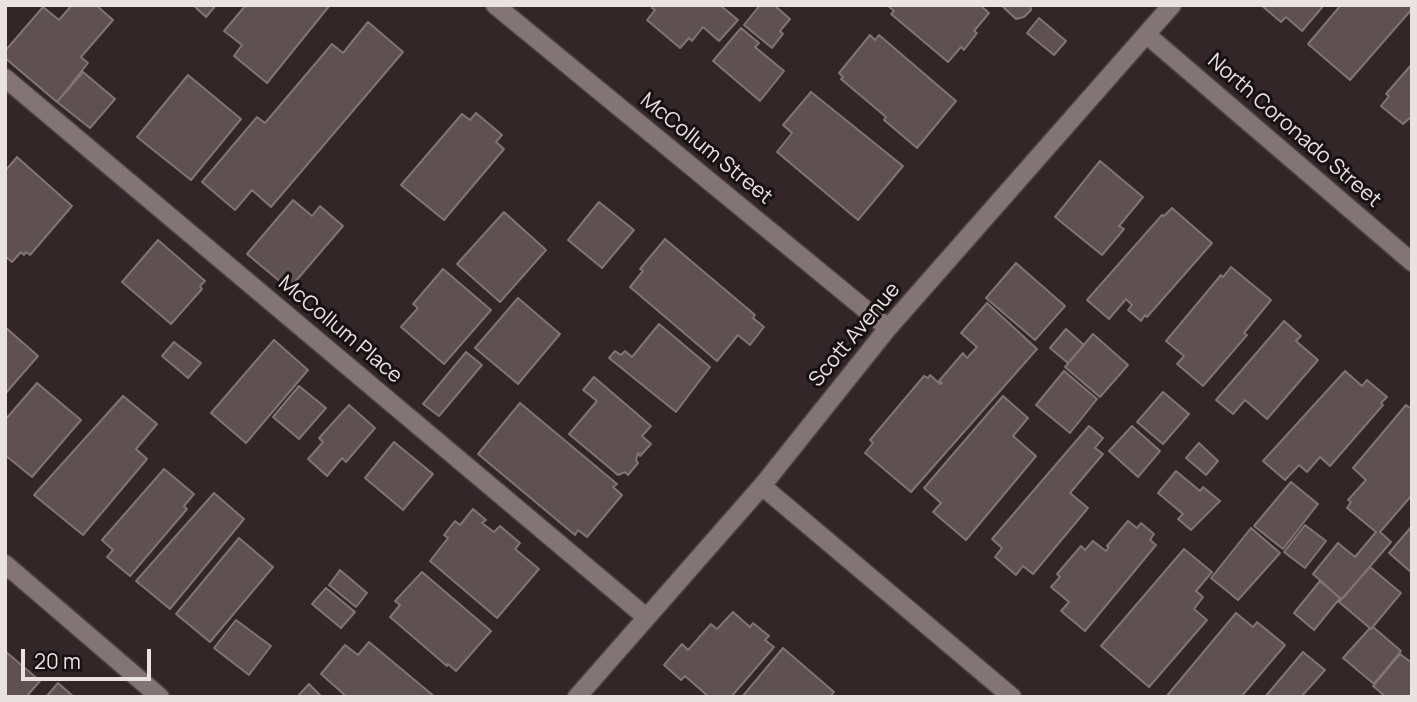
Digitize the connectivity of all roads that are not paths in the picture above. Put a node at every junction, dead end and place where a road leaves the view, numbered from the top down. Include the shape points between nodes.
1 (495, 5) edge
2 (1172, 5) edge
3 (1147, 35) junction
4 (5, 78) edge
5 (1412, 262) edge
6 (888, 328) junction
7 (762, 486) junction
8 (5, 564) edge
9 (646, 617) junction
10 (160, 697) edge
11 (577, 697) edge
12 (1012, 697) edge

1 - 6 street, McCollum Street
2 - 3 street, Scott Avenue
3 - 5 street, North Coronado Street
3 - 6 street, Scott Avenue
4 - 9 street, McCollum Place
6 - 7 street, Scott Avenue
7 - 9 street, Scott Avenue
7 - 12 street
8 - 10 street
9 - 11 street, Scott Avenue

